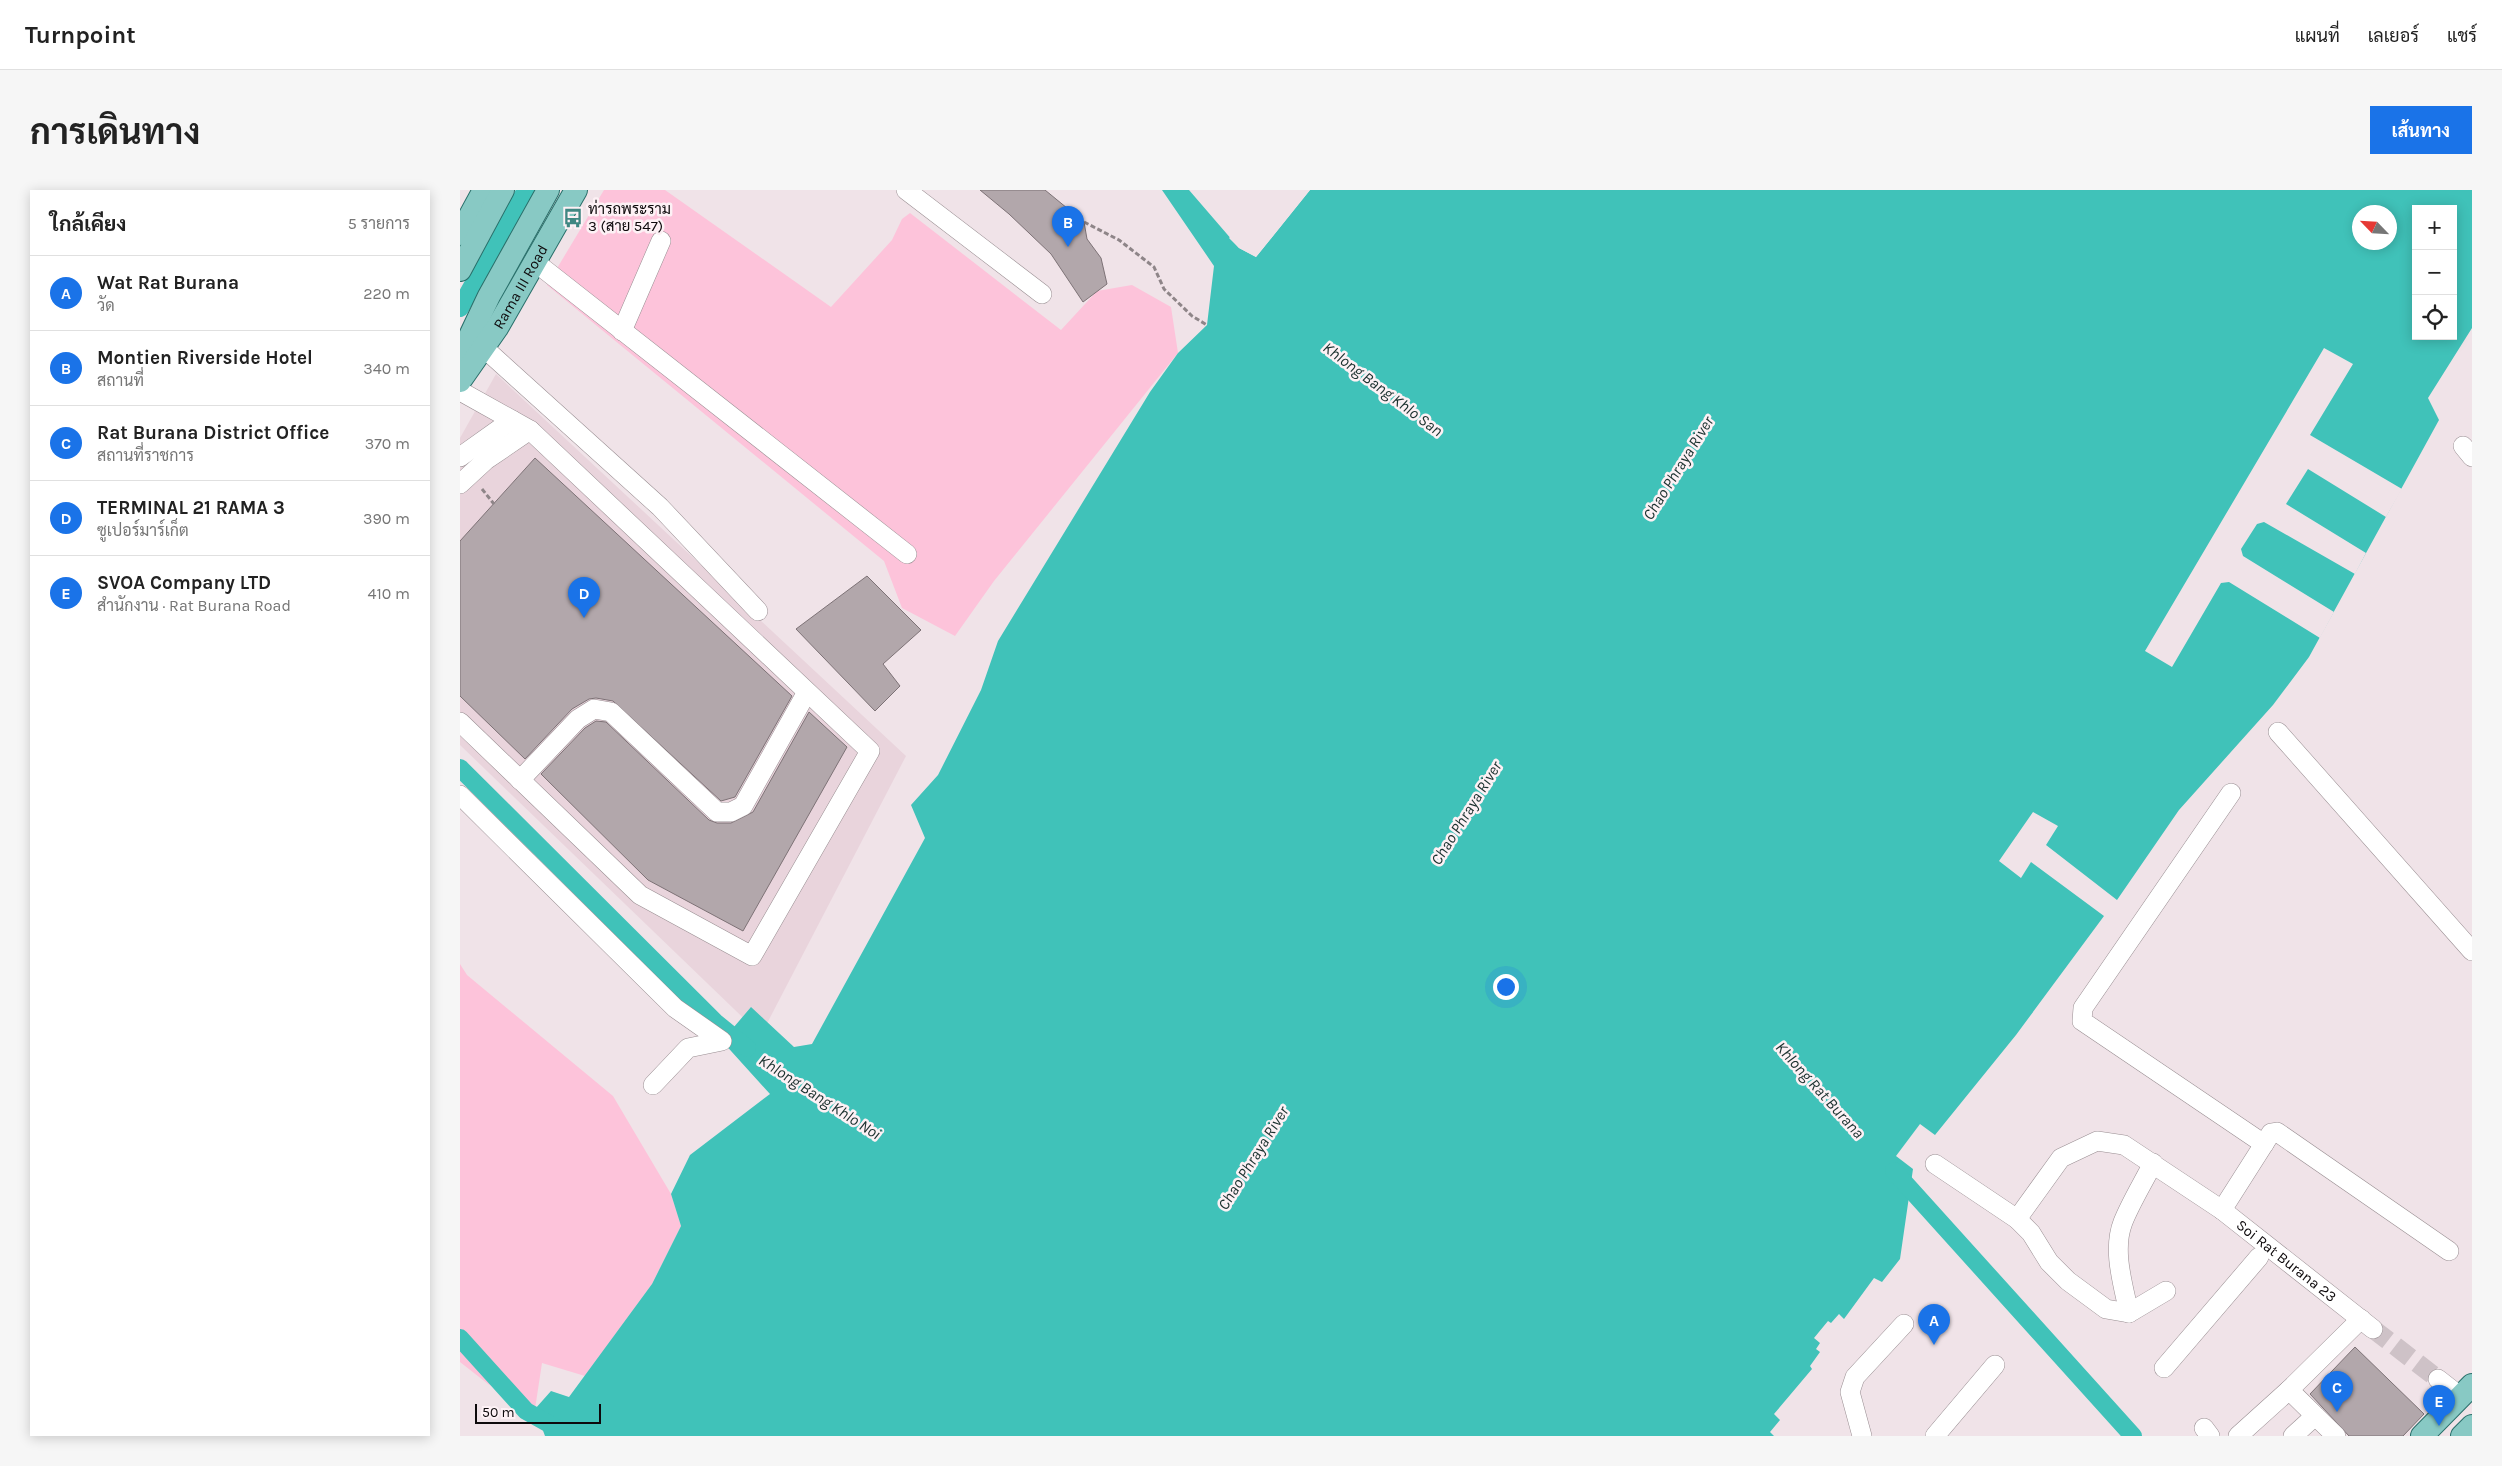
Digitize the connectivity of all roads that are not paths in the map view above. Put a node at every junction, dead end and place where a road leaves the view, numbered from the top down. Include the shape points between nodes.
1 (484, 190) edge
2 (503, 190) edge
3 (548, 190) edge
4 (576, 190) edge
5 (906, 190) edge
6 (460, 234) edge
7 (662, 241) dead end
8 (535, 262) junction
9 (460, 270) edge
10 (1042, 294) dead end
11 (622, 330) junction
12 (484, 348) junction
13 (460, 357) edge
14 (460, 381) edge
15 (460, 391) edge
16 (512, 420) junction
17 (530, 430) junction
18 (460, 457) edge
19 (460, 484) edge
20 (907, 554) dead end
21 (758, 611) dead end
22 (807, 692) junction
23 (460, 722) edge
24 (2278, 732) dead end
25 (520, 780) junction
26 (2231, 793) dead end
27 (460, 795) edge
28 (2470, 947) edge
29 (653, 1086) dead end
30 (2264, 1144) junction
31 (1935, 1164) dead end
32 (2153, 1164) junction
33 (2222, 1210) junction
34 (2017, 1219) junction
35 (2449, 1251) dead end
36 (2263, 1252) junction
37 (2166, 1291) dead end
38 (2129, 1312) junction
39 (1904, 1324) dead end
40 (1995, 1365) dead end
41 (2164, 1368) dead end
42 (2438, 1379) tunnel mouth
43 (2289, 1390) junction
44 (2466, 1391) edge
45 (2315, 1416) junction
46 (1862, 1436) edge
47 (1935, 1436) edge
48 (2238, 1436) edge
49 (2293, 1436) edge
50 (2336, 1436) edge
51 (2422, 1436) edge

1 - 6 main road
2 - 9 main road
3 - 13 main road, Rama III Road via 489,296
4 - 8 main road, Rama III Road
5 - 10 street
7 - 11 street
8 - 11 street
8 - 12 main road, Rama III Road
11 - 20 street
12 - 14 main road, Rama III Road
12 - 21 street via 660,507
15 - 16 street
16 - 17 street
16 - 18 street
17 - 19 street via 486,460
17 - 22 street
22 - 25 street via 743,806 731,812 717,812 611,712 594,709 578,719
22 - 25 street via 870,751 752,956 640,896
23 - 25 street
24 - 28 street
26 - 30 street via 2083,1008 2082,1021
27 - 29 street via 675,1008 722,1041 688,1048
30 - 33 street
30 - 35 street via 2271,1133 2278,1132
31 - 34 street
32 - 33 street, Soi Rat Burana 23
32 - 34 street, Soi Rat Burana 23 via 2124,1144 2097,1141 2062,1158
32 - 38 street via 2123,1222 2119,1238 2119,1265
33 - 36 street, Soi Rat Burana 23
34 - 38 street via 2068,1280 2106,1309
36 - 41 street
36 - 43 street, Soi Rat Burana 23 via 2367,1324
37 - 38 street
39 - 46 street via 1855,1377 1850,1392
40 - 47 street
42 - 44 street
43 - 45 street
43 - 48 street
44 - 51 main road
45 - 49 street
45 - 50 street

